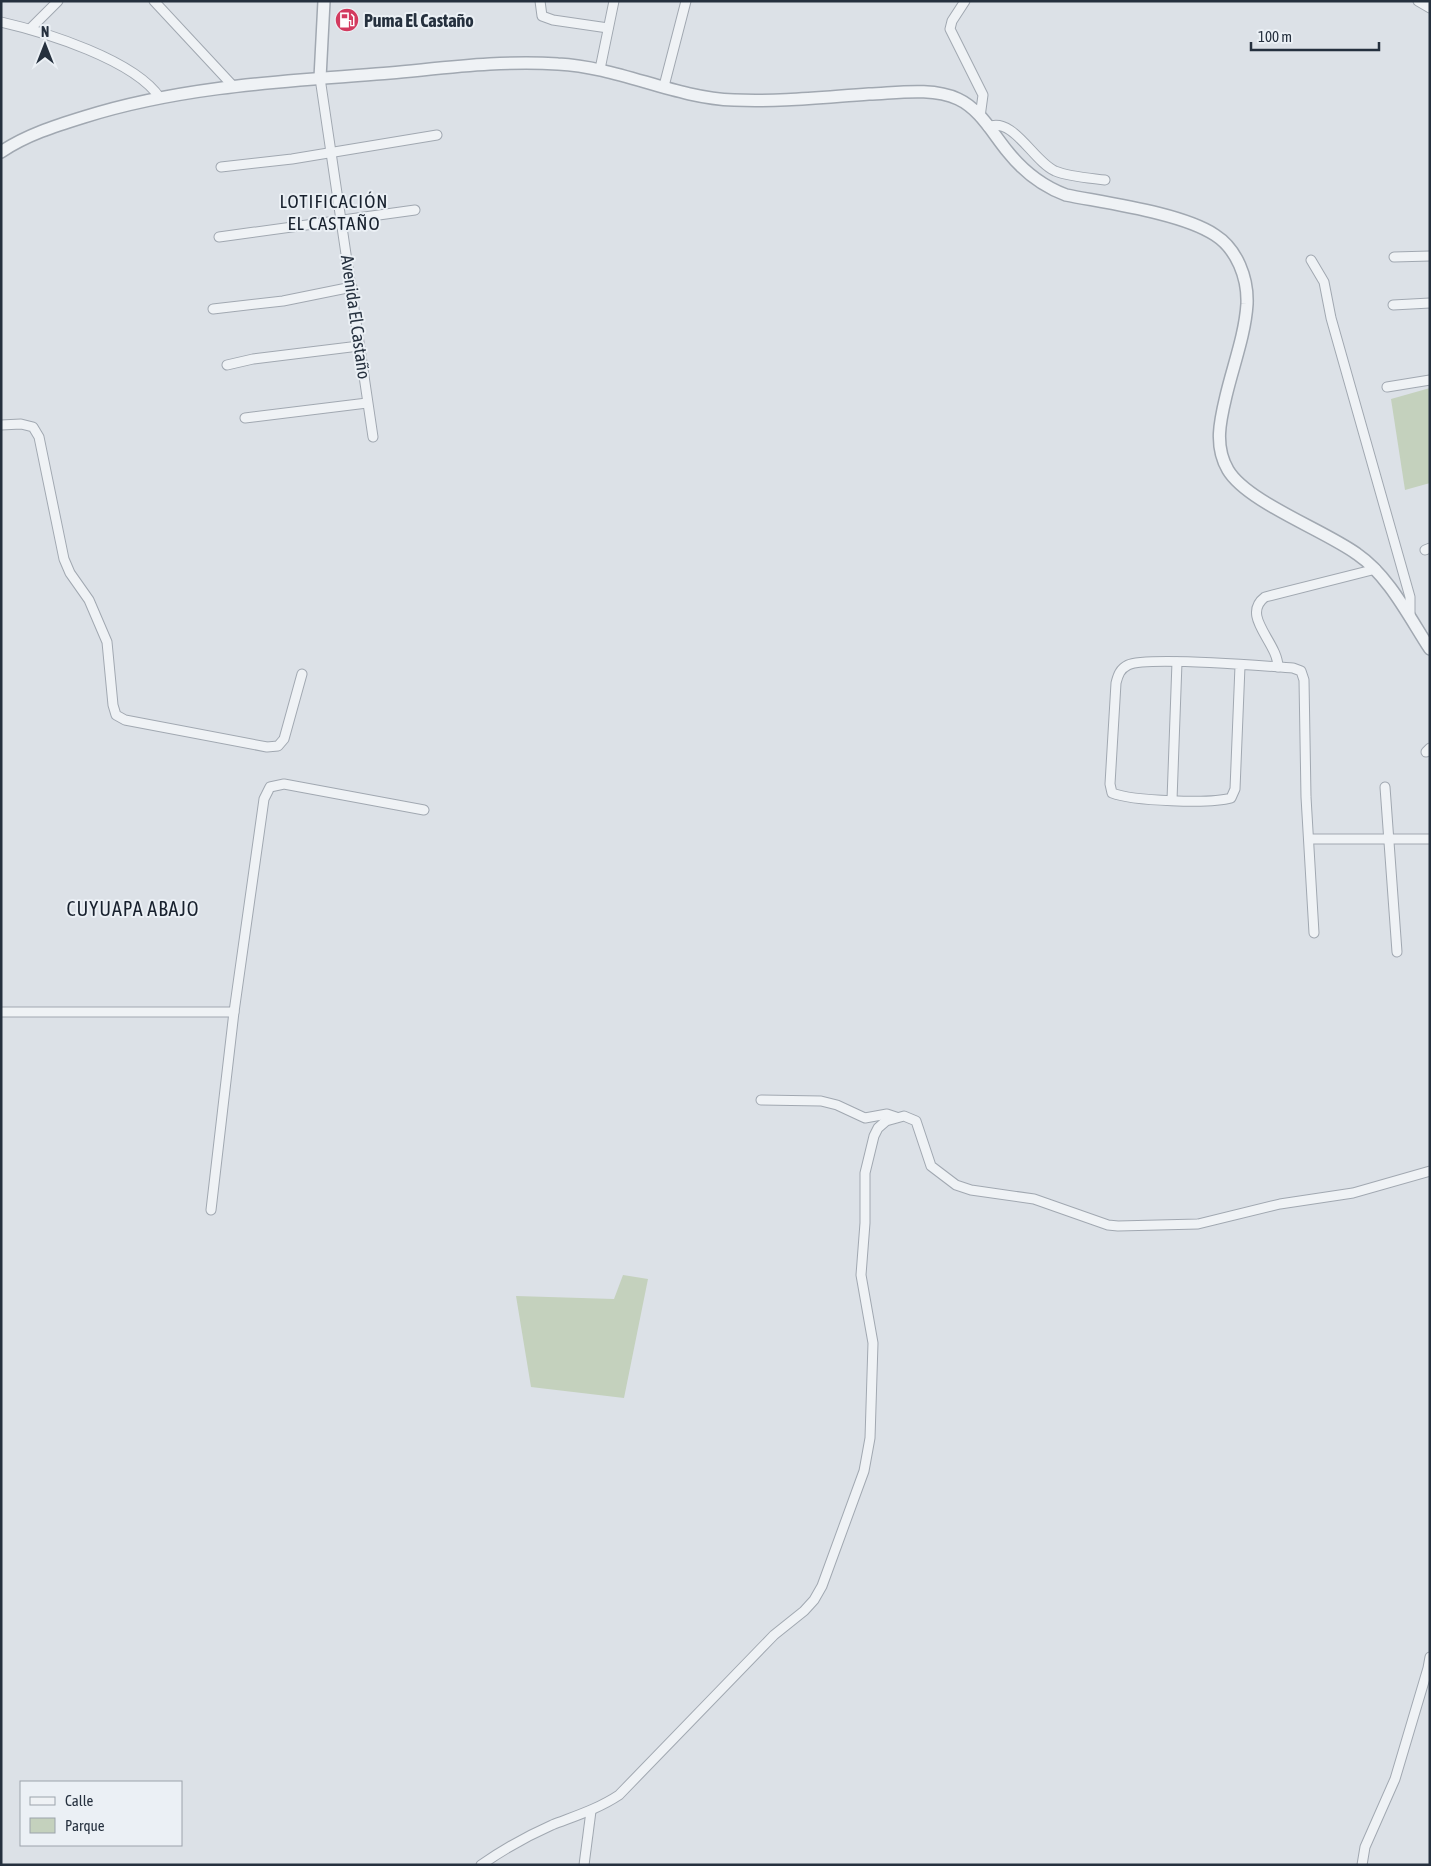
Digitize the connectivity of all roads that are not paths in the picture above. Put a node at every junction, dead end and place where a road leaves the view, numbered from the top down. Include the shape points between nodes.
1 (154, 1) edge
2 (324, 1) edge
3 (540, 1) edge
4 (614, 1) edge
5 (686, 1) edge
6 (965, 1) edge
7 (1418, 1) edge
8 (53, 3) edge
9 (1430, 8) edge
10 (1, 22) edge
11 (30, 28) junction
12 (608, 28) junction
13 (600, 69) junction
14 (320, 78) junction
15 (664, 86) junction
16 (234, 87) junction
17 (160, 98) junction
18 (980, 117) junction
19 (988, 127) junction
20 (437, 135) dead end
21 (1, 152) edge
22 (330, 152) junction
23 (221, 167) dead end
24 (1105, 180) dead end
25 (416, 210) dead end
26 (342, 220) junction
27 (219, 237) dead end
28 (1430, 256) edge
29 (1394, 257) dead end
30 (1311, 260) dead end
31 (352, 287) junction
32 (1430, 303) edge
33 (1393, 305) dead end
34 (213, 309) dead end
35 (359, 346) junction
36 (227, 365) dead end
37 (1430, 380) edge
38 (1387, 387) dead end
39 (367, 403) junction
40 (245, 418) dead end
41 (1, 425) edge
42 (373, 437) dead end
43 (1376, 569) junction
44 (1410, 618) junction
45 (1430, 649) edge
46 (1176, 662) junction
47 (1240, 666) junction
48 (1278, 667) junction
49 (302, 674) dead end
50 (1385, 787) dead end
51 (1172, 800) junction
52 (424, 810) dead end
53 (1430, 838) edge
54 (1309, 839) junction
55 (1389, 839) junction
56 (1314, 933) dead end
57 (1397, 952) dead end
58 (1, 1012) edge
59 (234, 1012) junction
60 (761, 1100) dead end
61 (896, 1116) junction
62 (1430, 1171) edge
63 (211, 1210) dead end
64 (1430, 1657) edge
65 (591, 1811) junction
66 (481, 1865) edge
67 (584, 1865) edge
68 (1362, 1865) edge

1 - 16 street
2 - 14 street
3 - 12 street via 542,16
4 - 12 street
5 - 15 street
6 - 18 street via 950,29 983,95
7 - 9 street
8 - 11 street
10 - 11 street
11 - 17 street via 89,50 140,76
12 - 13 street
13 - 14 street via 559,64 500,64
13 - 15 street
14 - 16 street
14 - 22 street, Avenida El Castaño
15 - 18 street via 703,97 750,101 927,93 959,100
16 - 17 street
17 - 21 street via 61,124
18 - 19 street
19 - 24 street via 994,124 1009,128 1055,170
19 - 43 street via 1022,168 1048,188 1066,195 1178,219 1216,235 1228,246 1243,271 1247,303 1220,426 1222,457 1239,484 1343,545
20 - 22 street
22 - 23 street
22 - 26 street, Avenida El Castaño
25 - 26 street
26 - 27 street
26 - 31 street, Avenida El Castaño
28 - 29 street
30 - 44 street via 1324,282 1331,318 1410,597
31 - 34 street via 283,301
31 - 35 street, Avenida El Castaño
32 - 33 street
35 - 36 street
35 - 39 street, Avenida El Castaño
37 - 38 street
39 - 40 street
39 - 42 street, Avenida El Castaño
41 - 49 street via 33,427 39,437 64,559 90,600 106,642 116,715 134,722 267,747 278,746 284,739
43 - 44 street
43 - 48 street via 1265,597 1257,603 1257,620 1276,651
44 - 45 street
46 - 47 street
46 - 51 street
46 - 51 street via 1128,664 1119,671 1110,784 1112,793 1121,797
47 - 48 street
47 - 51 street via 1235,789 1231,798 1222,801
48 - 54 street via 1301,671 1304,680
50 - 55 street
52 - 59 street via 284,784 270,787 264,799
53 - 55 street
54 - 55 street
54 - 56 street
55 - 57 street
58 - 59 street
59 - 63 street
60 - 61 street via 821,1101 865,1118 887,1114
61 - 62 street via 916,1121 931,1166 956,1185 1034,1199 1113,1225 1198,1224 1280,1204 1353,1193
61 - 65 street via 886,1121 874,1136 864,1187 865,1223 860,1275 872,1331 874,1364 868,1456 822,1586 814,1600 774,1635 626,1789
64 - 68 street via 1395,1778 1365,1847
65 - 66 street via 520,1840
65 - 67 street

